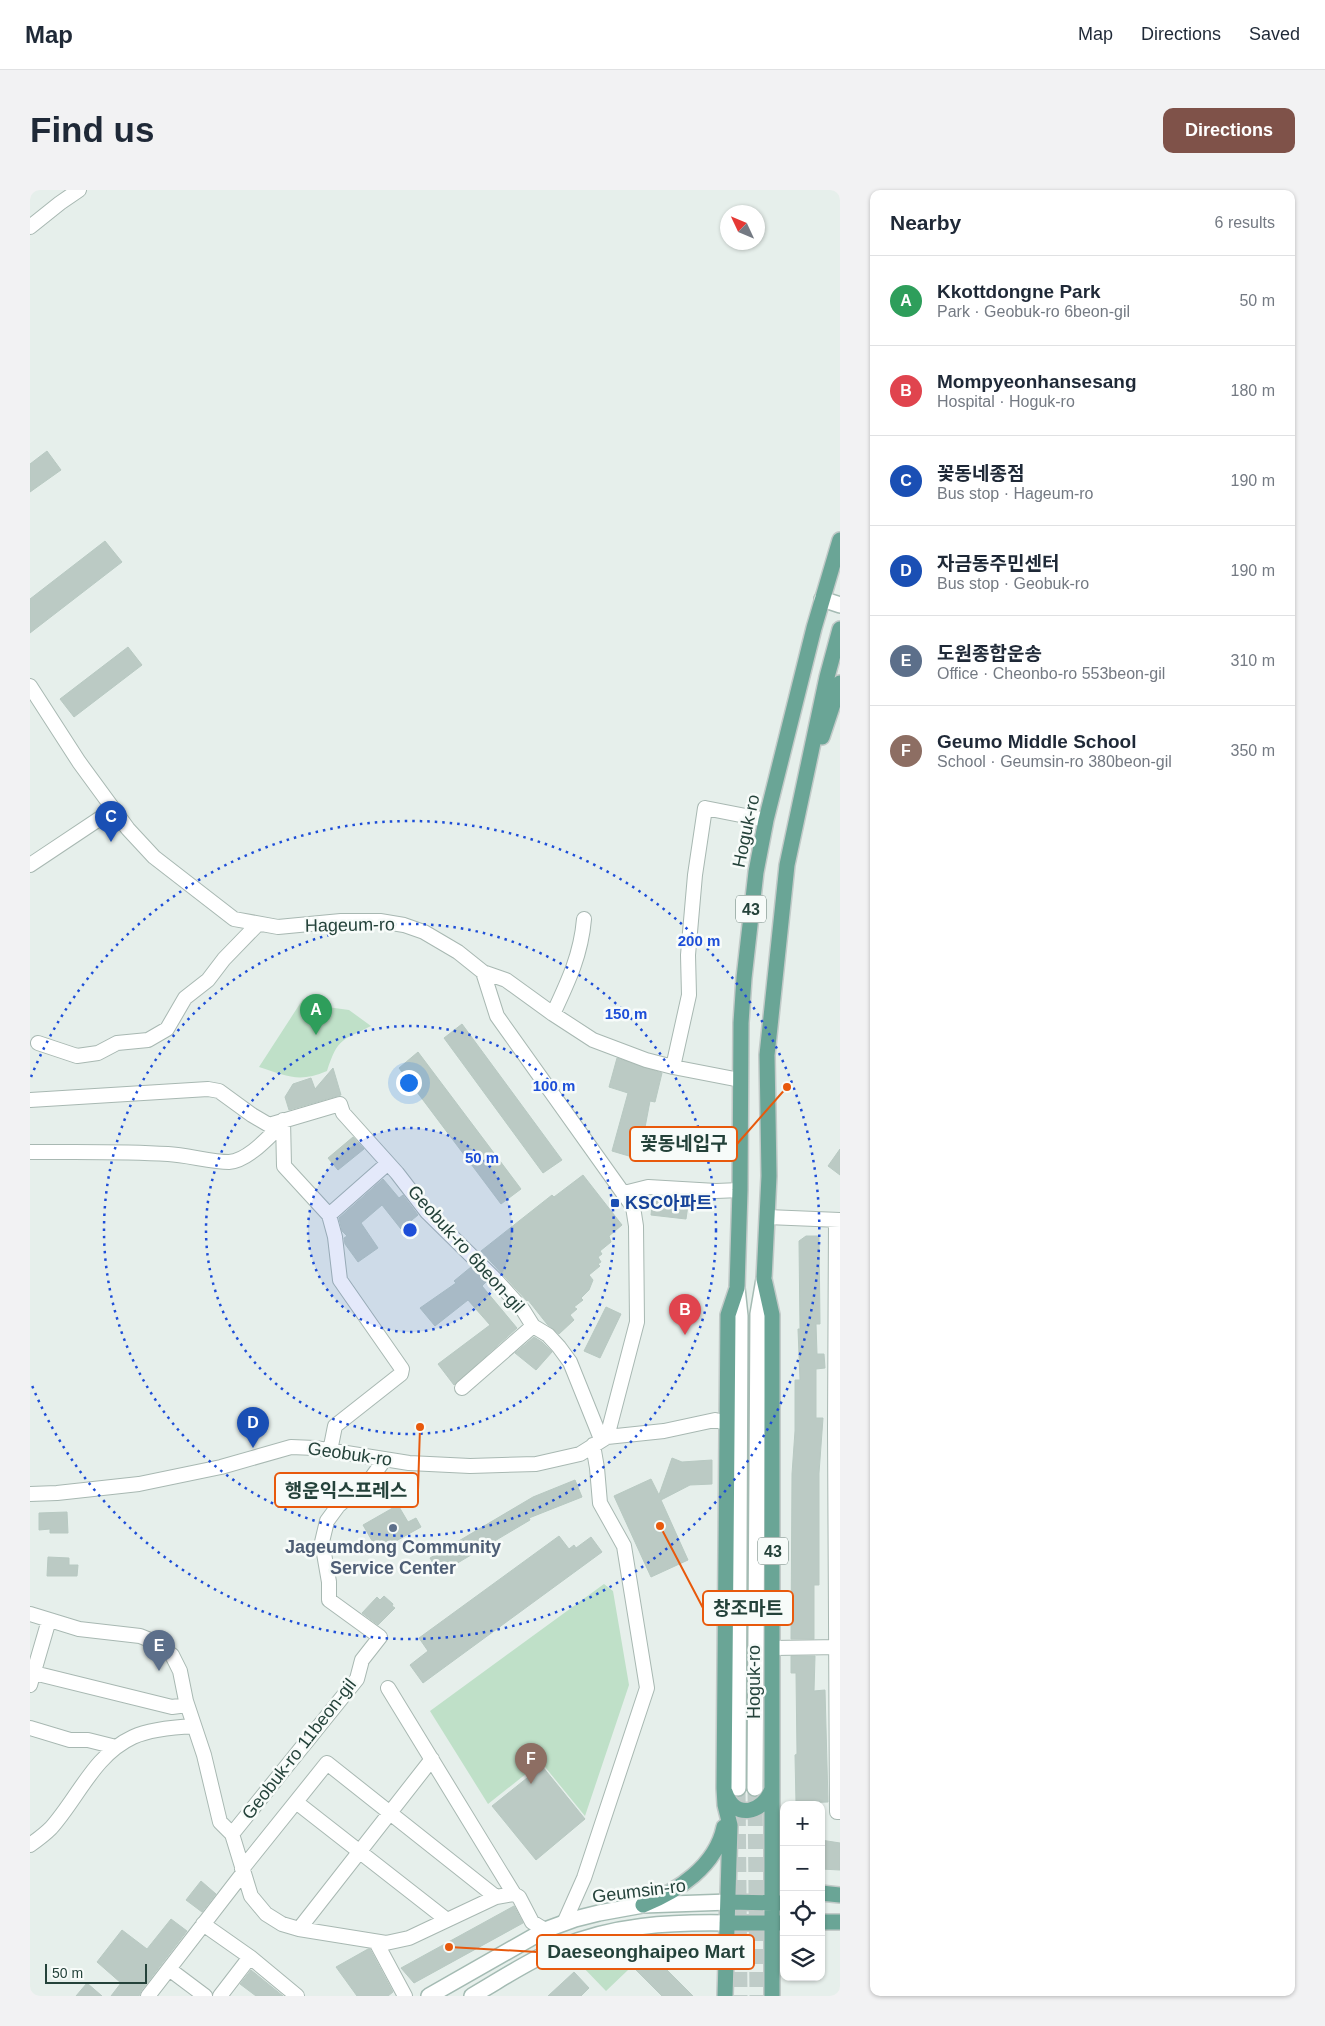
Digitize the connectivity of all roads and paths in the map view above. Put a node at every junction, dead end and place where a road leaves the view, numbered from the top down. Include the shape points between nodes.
1 (79, 190) edge
2 (30, 228) edge
3 (840, 540) edge
4 (822, 599) junction
5 (840, 605) edge
6 (840, 630) edge
7 (840, 684) edge
8 (30, 686) edge
9 (804, 783) junction
10 (114, 809) junction
11 (766, 820) junction
12 (30, 865) edge
13 (584, 919) dead end
14 (257, 925) junction
15 (482, 972) junction
16 (553, 1014) junction
17 (38, 1043) dead end
18 (673, 1067) junction
19 (740, 1080) junction
20 (30, 1100) edge
21 (284, 1120) junction
22 (269, 1125) junction
23 (30, 1152) edge
24 (388, 1163) junction
25 (740, 1190) junction
26 (624, 1193) junction
27 (329, 1215) junction
28 (767, 1217) junction
29 (838, 1220) edge
30 (764, 1279) junction
31 (737, 1288) junction
32 (533, 1326) junction
33 (838, 1326) edge
34 (462, 1388) dead end
35 (726, 1423) junction
36 (837, 1429) edge
37 (600, 1440) junction
38 (330, 1451) junction
39 (385, 1460) junction
40 (30, 1494) edge
41 (838, 1538) edge
42 (30, 1614) edge
43 (49, 1620) junction
44 (773, 1648) junction
45 (838, 1648) edge
46 (31, 1676) edge
47 (388, 1688) dead end
48 (187, 1705) junction
49 (194, 1726) junction
50 (30, 1728) edge
51 (116, 1747) junction
52 (432, 1759) junction
53 (731, 1788) junction
54 (755, 1788) tunnel mouth
55 (773, 1788) junction
56 (296, 1802) junction
57 (725, 1805) junction
58 (390, 1812) junction
59 (840, 1812) edge
60 (773, 1825) junction
61 (232, 1834) junction
62 (30, 1845) edge
63 (782, 1846) edge
64 (360, 1852) junction
65 (243, 1871) junction
66 (825, 1893) edge
67 (514, 1894) junction
68 (840, 1895) edge
69 (496, 1897) junction
70 (729, 1902) junction
71 (840, 1902) edge
72 (778, 1903) edge
73 (825, 1903) edge
74 (643, 1905) junction
75 (447, 1920) junction
76 (564, 1922) junction
77 (825, 1922) edge
78 (840, 1922) edge
79 (727, 1923) junction
80 (777, 1923) edge
81 (203, 1924) junction
82 (299, 1929) junction
83 (545, 1930) junction
84 (376, 1942) junction
85 (250, 1957) junction
86 (169, 1968) junction
87 (148, 1996) edge
88 (205, 1996) edge
89 (220, 1996) edge
90 (297, 1996) edge
91 (405, 1996) edge
92 (429, 1996) edge
93 (472, 1996) edge
94 (725, 1996) edge
95 (772, 1996) edge

1 - 2 street
3 - 4 main road, Hoguk-ro / 43
4 - 5 street
4 - 11 main road, Hoguk-ro / 43
6 - 9 main road, Hoguk-ro / 43
7 - 9 main road
8 - 10 street, Hageum-ro via 78,762
9 - 28 main road, Hoguk-ro / 43 via 787,865 767,1055
10 - 12 street
10 - 14 street, Hageum-ro via 154,857 234,919
11 - 18 street via 706,808 695,875 688,956 689,995
11 - 19 main road, Hoguk-ro / 43 via 748,931
13 - 16 street via 573,971
14 - 15 street, Hageum-ro via 278,927 380,921 404,925 424,932 458,952
14 - 17 street via 208,980 185,998 167,1029 148,1040 117,1043 98,1053 77,1056
15 - 16 street, Hageum-ro via 506,980
15 - 26 street via 497,1016
16 - 18 street, Hageum-ro via 593,1040
18 - 19 street, Hageum-ro
19 - 25 main road, Hoguk-ro / 43
20 - 22 street via 208,1089 219,1092
21 - 22 street, Geobuk-ro 6beon-gil
21 - 24 street, Geobuk-ro 6beon-gil via 340,1104 344,1113
21 - 27 street via 284,1166
22 - 23 street via 274,1132 266,1140 243,1157 230,1162 130,1152
24 - 27 street
24 - 32 street, Geobuk-ro 6beon-gil via 427,1212 496,1280
25 - 26 street via 648,1187
25 - 31 main road, Hoguk-ro / 43
26 - 37 street via 633,1207 636,1226 637,1322
27 - 38 street via 340,1280 402,1369 401,1374 335,1426
28 - 29 street
28 - 30 main road, Hoguk-ro / 43
29 - 33 street
30 - 44 main road, Hoguk-ro / 43 via 772,1315
30 - 54 street, Hoguk-ro via 758,1314
31 - 35 main road, Hoguk-ro / 43 via 728,1316
31 - 53 street, Hoguk-ro via 740,1316
32 - 34 street
32 - 37 street, Geobuk-ro 6beon-gil via 548,1336 570,1362
33 - 36 street
35 - 37 street, Geobuk-ro via 715,1420
35 - 53 main road, Hoguk-ro / 43
36 - 41 street
37 - 39 street, Geobuk-ro via 580,1454 536,1464 470,1466
37 - 76 street via 597,1468 600,1503 624,1546 647,1688 584,1878
38 - 39 street, Geobuk-ro
38 - 40 street, Geobuk-ro via 291,1446 221,1468 139,1484
39 - 61 street, Geobuk-ro 11beon-gil via 372,1478 338,1506 327,1521 322,1542 329,1600 380,1638 362,1660 357,1679
41 - 45 street
42 - 43 street
43 - 46 street
43 - 48 street via 79,1629 150,1640 172,1655 180,1671
44 - 45 street
44 - 55 main road, Hoguk-ro / 43
45 - 59 street via 837,1812
46 - 48 street via 172,1707
47 - 52 street
48 - 49 street
49 - 51 street via 135,1736
49 - 61 street via 220,1822
50 - 51 street via 70,1740 88,1740
51 - 62 street via 89,1775 51,1828
52 - 58 street
52 - 67 street
53 - 55 main road via 730,1803 746,1811 765,1803
53 - 57 main road, Hoguk-ro / 43
55 - 60 main road, Hoguk-ro / 43
56 - 58 street via 327,1763
56 - 64 street
56 - 65 street
57 - 70 main road, Hoguk-ro / 43 via 730,1825
57 - 74 main road via 723,1834 716,1852 701,1869 674,1890
58 - 64 street
58 - 69 street
60 - 63 main road, 43
60 - 72 main road, Hoguk-ro
61 - 65 street
64 - 75 street
64 - 82 street
65 - 81 street
65 - 82 street via 251,1896 261,1908 282,1924
66 - 68 main road
67 - 69 street
67 - 83 street via 519,1897 532,1922
69 - 75 street
70 - 72 main road, Geumsin-ro
70 - 74 street, Geumsin-ro
70 - 79 main road, Hoguk-ro / 43
71 - 73 main road
72 - 80 main road, Hoguk-ro
74 - 76 street, Geumsin-ro
75 - 84 street via 397,1942
76 - 83 street, Geumsin-ro
77 - 78 main road
79 - 80 main road, Geumsin-ro
79 - 93 street, Geumsin-ro via 646,1925 596,1935 552,1951
79 - 94 main road, Hoguk-ro
80 - 95 main road, Hoguk-ro
81 - 85 street
81 - 86 street
82 - 84 street
83 - 92 street, Geumsin-ro
84 - 91 street
85 - 89 street
85 - 90 street
86 - 87 street
86 - 88 street

